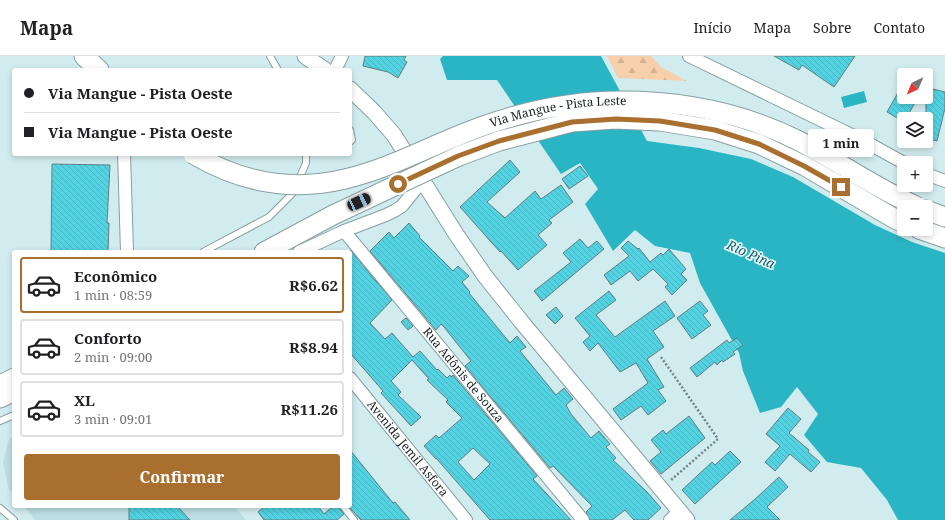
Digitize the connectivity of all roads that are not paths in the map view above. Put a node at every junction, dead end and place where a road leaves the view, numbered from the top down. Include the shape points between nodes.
1 (84, 56) edge
2 (270, 56) edge
3 (342, 56) edge
4 (689, 56) edge
5 (97, 68) edge
6 (277, 68) edge
7 (336, 68) edge
8 (352, 91) edge
9 (124, 156) edge
10 (197, 156) edge
11 (306, 156) edge
12 (897, 159) edge
13 (933, 177) edge
14 (423, 180) junction
15 (945, 181) edge
16 (902, 200) edge
17 (933, 213) edge
18 (945, 217) edge
19 (897, 220) edge
20 (344, 230) junction
21 (933, 234) edge
22 (945, 238) edge
23 (127, 250) edge
24 (207, 250) edge
25 (268, 250) edge
26 (303, 250) edge
27 (12, 377) edge
28 (352, 380) edge
29 (0, 383) edge
30 (12, 392) edge
31 (0, 398) edge
32 (12, 416) edge
33 (0, 421) edge
34 (0, 508) edge
35 (344, 508) edge
36 (679, 517) edge
37 (14, 520) edge
38 (354, 520) edge
39 (466, 520) edge
40 (583, 520) edge

1 - 5 main road
2 - 6 lane
3 - 7 street
4 - 12 street
8 - 14 street via 394,135
9 - 23 street
10 - 16 main road, Via Mangue - Pista Leste, bridge via 246,178 267,183 308,185 345,179 376,170 492,123 544,108 586,102 657,102 729,114 758,124 796,140
11 - 24 lane via 306,163 293,193 269,217
13 - 15 street
14 - 20 street via 396,210
14 - 36 street via 485,276 662,488
17 - 18 main road
19 - 25 main road, bridge via 804,166 759,144 709,129 660,121 616,119 572,122 499,141 458,156 333,215
20 - 26 street
20 - 40 street, Rua Adônis de Souza
21 - 22 main road
27 - 29 street
28 - 39 street, Avenida Jemil Asfora
30 - 31 main road
32 - 33 lane
34 - 37 lane
35 - 38 lane

